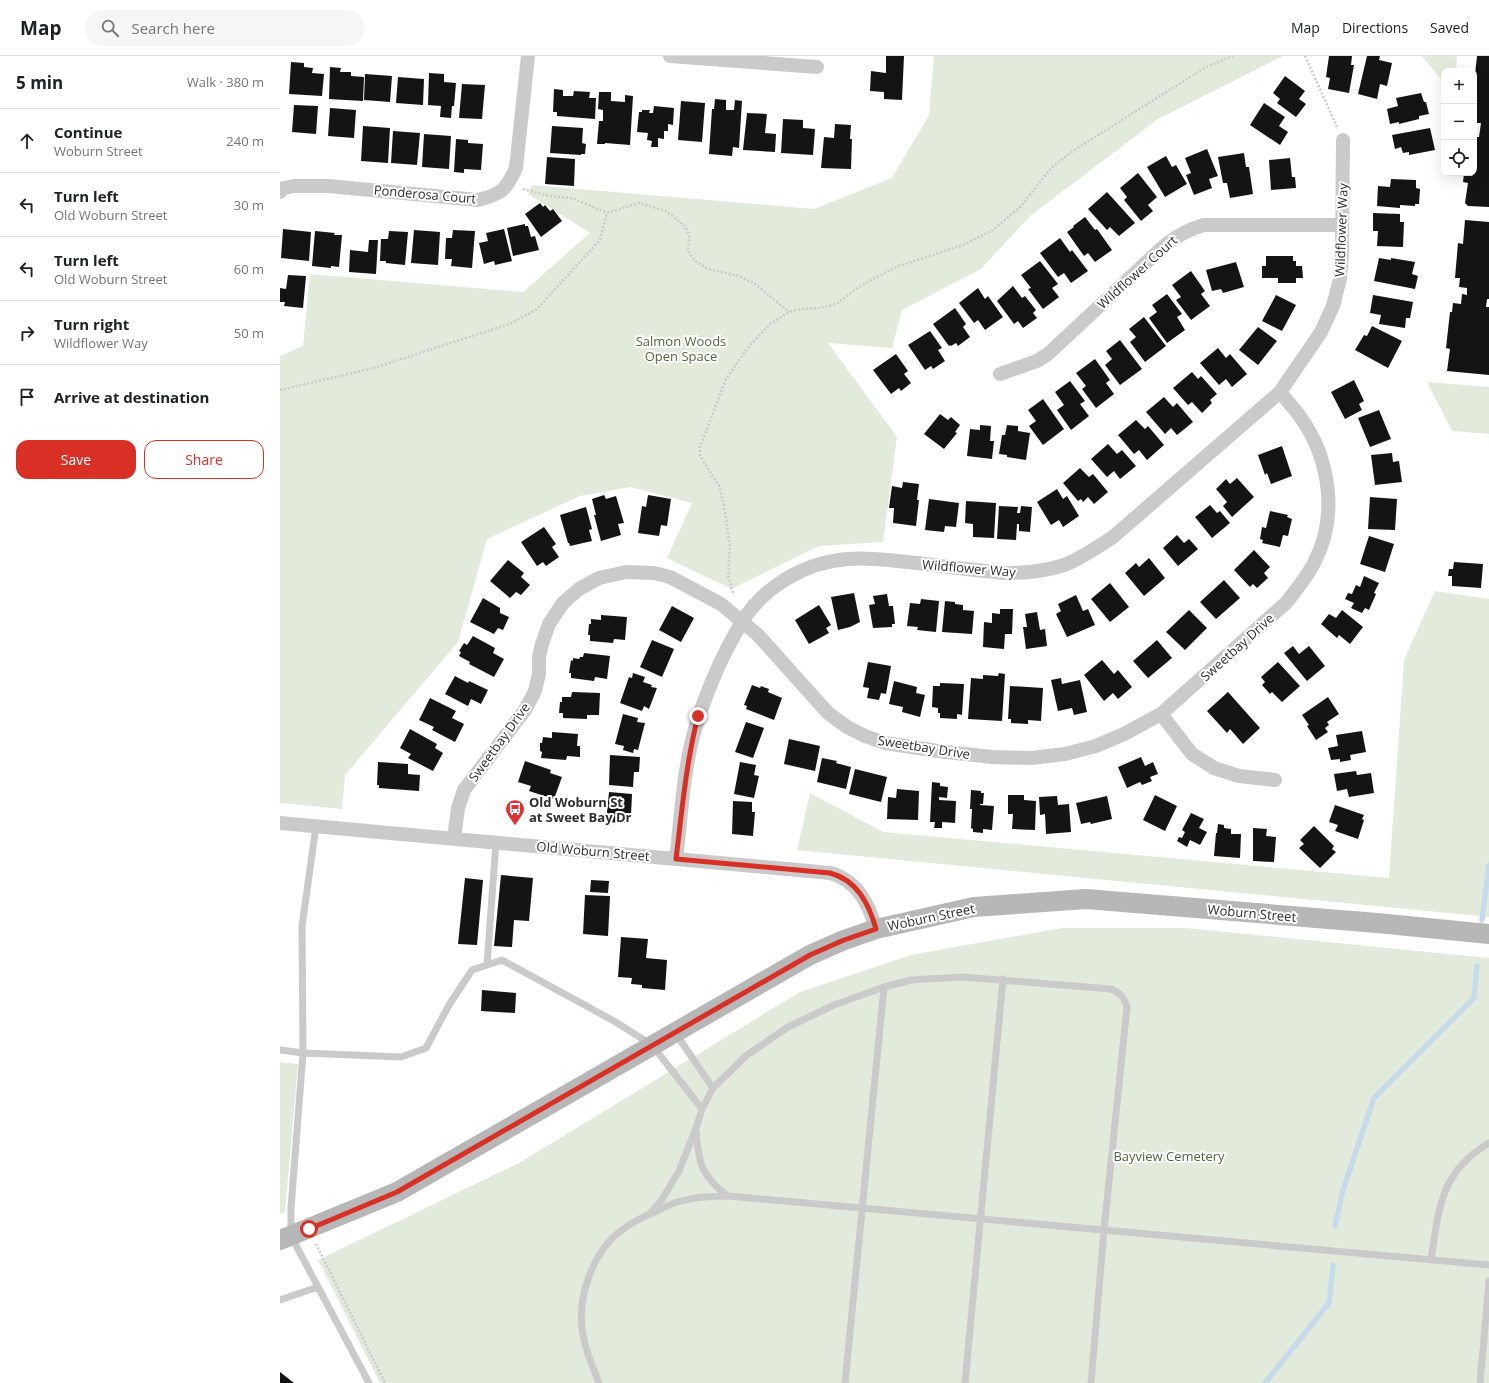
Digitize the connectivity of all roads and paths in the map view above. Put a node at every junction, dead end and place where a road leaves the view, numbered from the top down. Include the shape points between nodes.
1 (528, 56) edge
2 (670, 56) edge
3 (1233, 56) edge
4 (1305, 56) edge
5 (817, 67) dead end
6 (1332, 115) dead end
7 (1343, 140) dead end
8 (522, 189) dead end
9 (280, 192) edge
10 (607, 213) junction
11 (1342, 225) junction
12 (788, 312) junction
13 (1000, 374) dead end
14 (280, 390) edge
15 (1280, 392) junction
16 (742, 621) junction
17 (1161, 714) junction
18 (1275, 780) dead end
19 (280, 823) edge
20 (316, 826) junction
21 (454, 839) junction
22 (496, 842) junction
23 (676, 859) junction
24 (876, 929) junction
25 (1489, 934) edge
26 (487, 965) junction
27 (1003, 979) junction
28 (884, 987) junction
29 (675, 1032) junction
30 (652, 1045) junction
31 (280, 1050) edge
32 (303, 1053) junction
33 (714, 1088) junction
34 (702, 1109) junction
35 (696, 1128) junction
36 (1489, 1143) edge
37 (728, 1196) junction
38 (862, 1208) junction
39 (648, 1215) junction
40 (980, 1219) junction
41 (1104, 1230) junction
42 (294, 1235) edge
43 (1431, 1260) junction
44 (1489, 1265) edge
45 (1489, 1281) edge
46 (318, 1287) junction
47 (280, 1300) edge
48 (369, 1383) edge
49 (385, 1383) edge
50 (599, 1383) edge
51 (845, 1383) edge
52 (965, 1383) edge
53 (1091, 1383) edge
54 (1480, 1383) edge

1 - 9 street, Ponderosa Court via 516,168 508,185 495,196 478,200 328,186 294,186 284,188
2 - 5 street
3 - 12 path via 1206,67 1073,151 1052,167 1021,206 994,230 963,245 896,267 862,285 836,304
4 - 6 path
7 - 11 street, Wildflower Way
8 - 10 path via 572,198
10 - 12 path via 639,203 666,211 686,227 689,236 688,251 695,261 708,269 739,276 755,284
10 - 14 path via 600,240 537,309 512,323 374,368
11 - 13 street, Wildflower Court via 1204,225 1190,229 1165,245 1048,354 1037,361
11 - 15 street, Wildflower Way via 1340,279 1333,306 1321,332
12 - 16 path via 769,325 746,350 726,379 700,447 702,459 716,480 720,492 730,547 728,575
15 - 16 street, Wildflower Way via 1113,537 1068,563 1045,570 1004,573 882,559 848,559 821,563 795,574 774,587
15 - 17 street, Sweetbay Drive via 1302,419 1318,447 1327,478 1329,512 1324,539 1302,583 1286,603
16 - 17 street, Sweetbay Drive via 772,649 828,713 859,733 885,743 992,757 1032,758 1096,746
16 - 21 street, Sweetbay Drive via 721,604 670,577 654,573 626,572 599,578 579,588 563,603 549,624 539,657 539,674 525,710 464,790 458,808
16 - 23 street, Wildflower Way via 719,664 698,716 690,746
17 - 18 street via 1192,754 1214,768 1239,776
19 - 20 street, Old Woburn Street
20 - 21 street, Old Woburn Street
20 - 32 lane via 302,926
21 - 22 street, Old Woburn Street
22 - 23 street, Old Woburn Street
22 - 26 lane
23 - 24 street, Old Woburn Street via 837,875 850,883 864,899
24 - 25 street, Woburn Street via 974,907 1086,899
24 - 29 street, Woburn Street via 810,955
26 - 30 lane via 502,960 614,1021
26 - 32 lane via 472,970 449,1005 426,1048 401,1057
27 - 28 lane via 936,978 911,980
27 - 40 lane
27 - 41 lane via 1111,989 1125,999 1127,1007
28 - 33 lane via 834,1005 788,1027 747,1055
28 - 38 lane
29 - 30 street, Woburn Street
29 - 33 lane
30 - 34 lane
30 - 42 street, Woburn Street via 397,1192
31 - 32 lane
32 - 42 lane via 291,1208
33 - 34 lane
34 - 35 lane
35 - 37 lane via 698,1152 705,1173 714,1185
35 - 39 lane via 679,1171 661,1201
36 - 43 lane via 1461,1164 1446,1190 1438,1216
37 - 38 lane
37 - 39 lane via 703,1196 676,1202
38 - 40 lane
38 - 51 lane
39 - 50 lane via 622,1230 610,1241 598,1257 584,1291 581,1326 584,1344
40 - 41 lane
40 - 52 lane
41 - 43 lane
41 - 53 lane
42 - 46 lane
42 - 49 path via 329,1273
43 - 44 lane
45 - 54 lane
46 - 47 lane
46 - 48 lane

